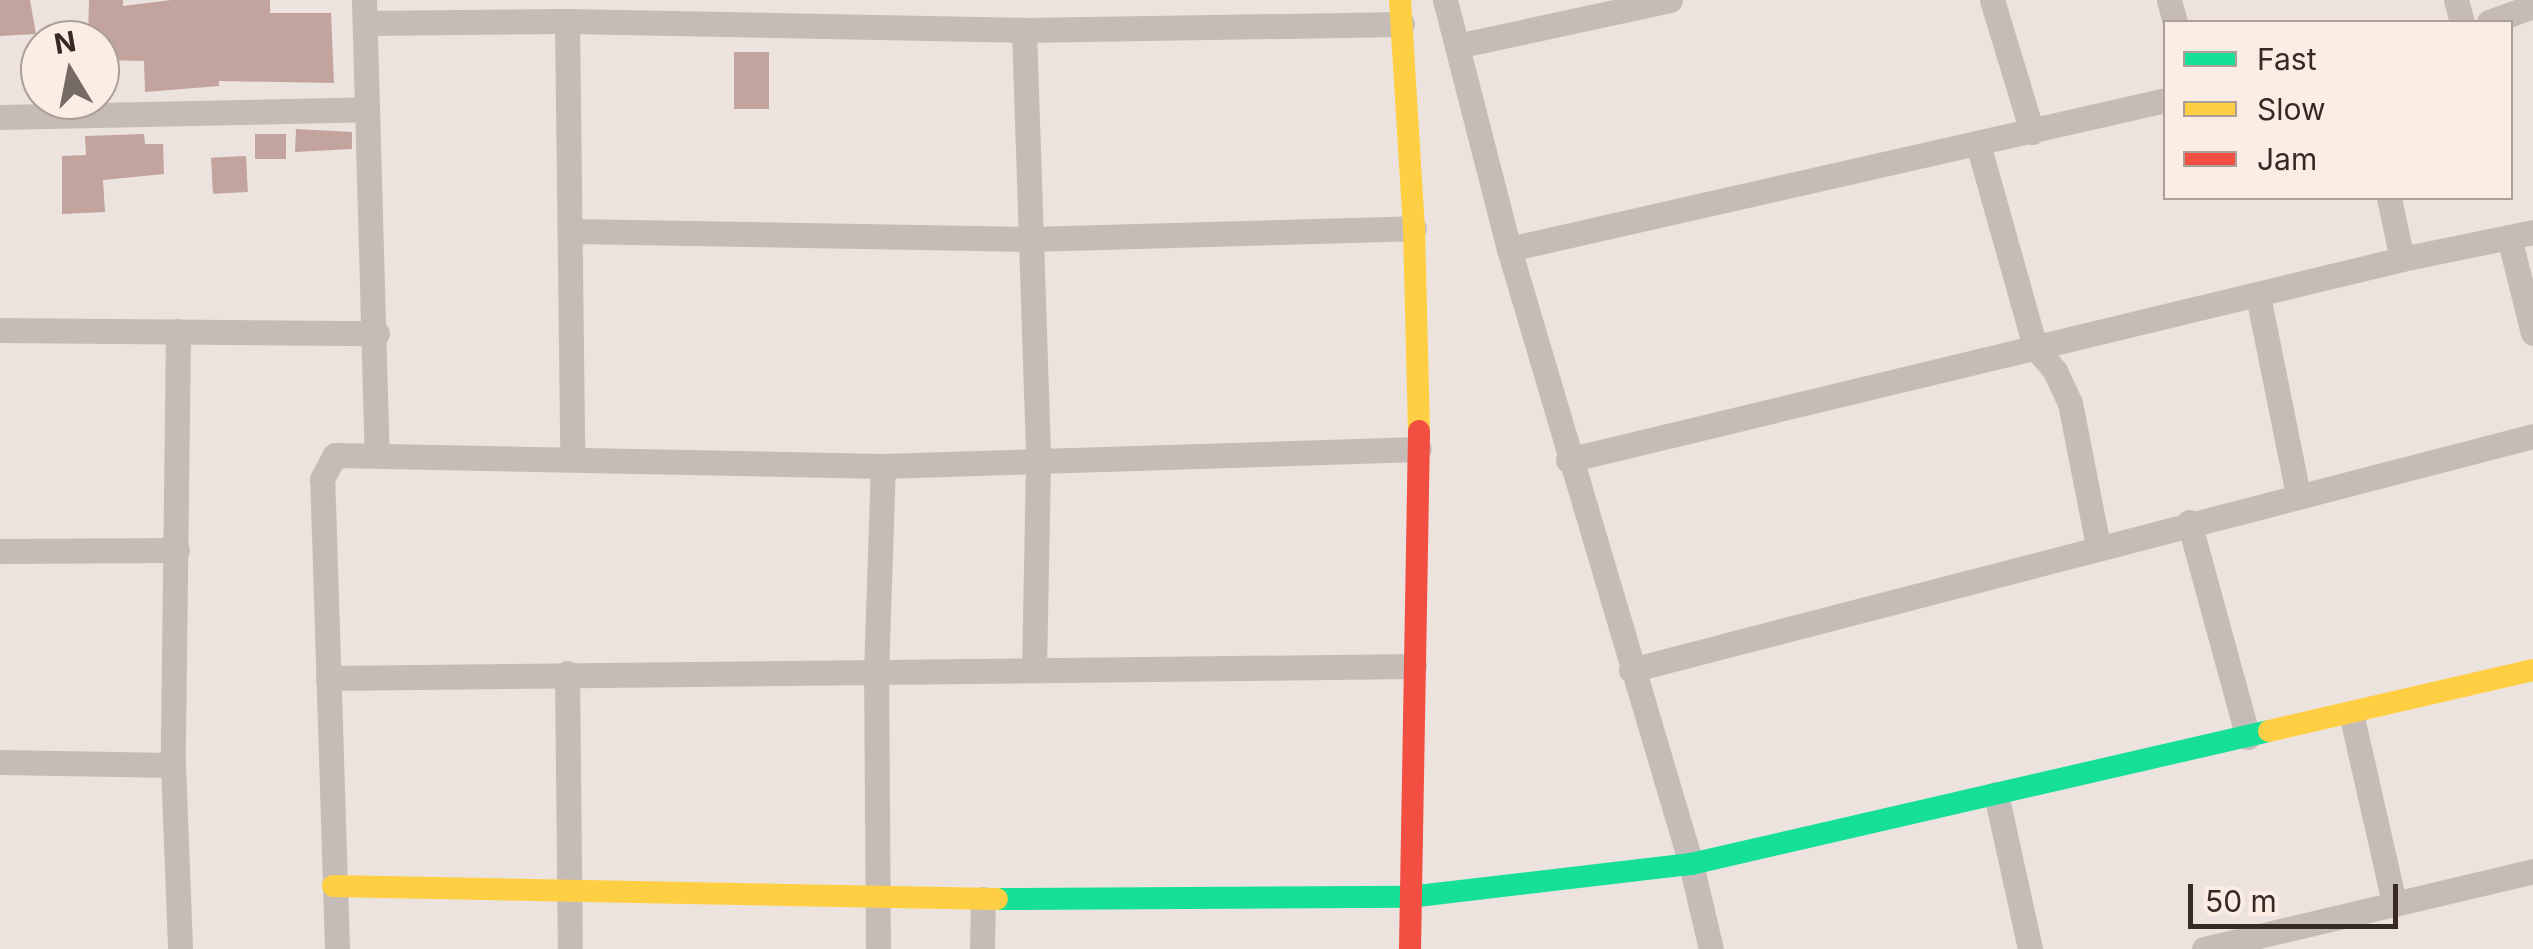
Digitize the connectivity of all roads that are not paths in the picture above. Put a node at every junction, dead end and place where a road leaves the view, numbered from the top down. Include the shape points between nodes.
1 (1446, 0) edge
2 (1670, 0) edge
3 (1992, 0) edge
4 (2533, 6) edge
5 (365, 11) edge
6 (1401, 12) edge
7 (826, 13) edge
8 (2494, 20) edge
9 (567, 21) junction
10 (1024, 30) junction
11 (1457, 46) junction
12 (2163, 101) edge
13 (367, 109) junction
14 (0, 117) edge
15 (2032, 132) junction
16 (1978, 144) junction
17 (2389, 200) edge
18 (1414, 228) junction
19 (573, 231) junction
20 (2521, 234) edge
21 (1030, 239) junction
22 (1509, 250) junction
23 (2402, 259) junction
24 (2258, 296) junction
25 (0, 330) edge
26 (178, 332) junction
27 (377, 333) junction
28 (2533, 333) edge
29 (2035, 348) junction
30 (2533, 436) edge
31 (1419, 449) junction
32 (377, 452) junction
33 (572, 458) junction
34 (1568, 460) junction
35 (1038, 463) junction
36 (883, 466) junction
37 (2298, 494) junction
38 (2189, 522) junction
39 (2098, 546) junction
40 (176, 550) junction
41 (0, 551) edge
42 (1414, 666) junction
43 (1034, 668) junction
44 (1631, 670) junction
45 (2533, 670) edge
46 (567, 673) junction
47 (876, 674) junction
48 (328, 678) junction
49 (2351, 713) junction
50 (2248, 737) junction
51 (0, 762) edge
52 (173, 765) junction
53 (1996, 794) junction
54 (1691, 864) junction
55 (2533, 871) edge
56 (333, 886) junction
57 (572, 888) junction
58 (1409, 897) junction
59 (983, 898) junction
60 (878, 900) junction
61 (2394, 903) junction
62 (180, 949) edge
63 (337, 949) edge
64 (570, 949) edge
65 (878, 949) edge
66 (982, 949) edge
67 (1410, 949) edge
68 (1711, 949) edge
69 (2030, 949) edge
70 (2208, 949) edge

1 - 11 street
2 - 11 street
3 - 15 street
4 - 8 street
5 - 9 street
5 - 13 street
6 - 10 street
6 - 18 street
7 - 9 street
7 - 10 street
9 - 19 street
10 - 21 street
11 - 22 street
12 - 15 street
13 - 14 street
13 - 27 street
15 - 16 street
16 - 22 street
16 - 29 street
17 - 23 street
18 - 21 street
18 - 31 street
19 - 21 street
19 - 33 street
20 - 23 street
20 - 28 street
21 - 35 street
22 - 34 street
23 - 24 street
24 - 29 street
24 - 37 street
25 - 26 street
26 - 27 street
26 - 40 street
27 - 32 street
29 - 34 street
29 - 39 street via 2070,402
30 - 37 street
31 - 35 street
31 - 42 street
32 - 33 street
32 - 48 street via 335,454 322,479
33 - 36 street
34 - 44 street
35 - 36 street
35 - 43 street
36 - 47 street
37 - 38 street
38 - 39 street
38 - 50 street
39 - 44 street
40 - 41 street
40 - 52 street
42 - 43 street
42 - 58 street
43 - 47 street
44 - 54 street
45 - 49 street
46 - 47 street
46 - 48 street
46 - 57 street
47 - 60 street
48 - 56 street
49 - 50 street
49 - 61 street
50 - 53 street
51 - 52 street
52 - 62 street
53 - 54 street
53 - 69 street
54 - 58 street
54 - 68 street
55 - 61 street
56 - 57 street
56 - 63 street
57 - 60 street
57 - 64 street
58 - 59 street
58 - 67 street
59 - 60 street
59 - 66 street
60 - 65 street
61 - 70 street

